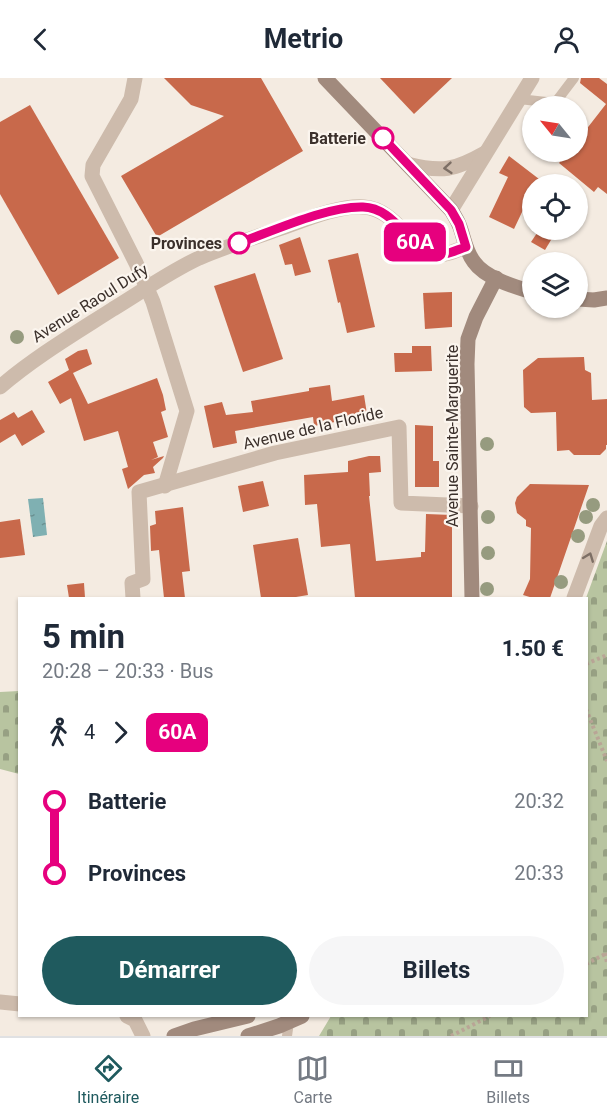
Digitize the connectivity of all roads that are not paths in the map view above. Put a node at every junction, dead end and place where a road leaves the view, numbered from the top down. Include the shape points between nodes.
1 (135, 78) edge
2 (325, 78) edge
3 (532, 78) edge
4 (574, 78) edge
5 (519, 99) junction
6 (485, 153) junction
7 (407, 164) junction
8 (451, 210) junction
9 (466, 247) junction
10 (496, 278) junction
11 (147, 287) junction
12 (522, 289) edge
13 (607, 298) edge
14 (588, 300) edge
15 (0, 387) edge
16 (165, 486) junction
17 (471, 506) junction
18 (607, 518) edge
19 (134, 597) edge
20 (472, 597) edge
21 (574, 597) edge
22 (0, 1002) edge
23 (18, 1004) edge
24 (129, 1017) edge
25 (244, 1017) edge
26 (293, 1024) edge
27 (143, 1036) edge
28 (174, 1036) edge
29 (248, 1036) edge

1 - 11 street via 131,99 93,165 92,176
2 - 7 street
3 - 5 street
4 - 5 lane via 555,103
5 - 6 street
6 -> 7 street via 457,167 433,169
6 - 8 street
7 - 8 street
8 - 9 street
9 - 10 street via 474,263
9 - 11 street, Avenue Raoul Dufy via 445,254 433,253 388,216 363,207 334,211 198,259
10 - 12 street
10 - 17 street, Avenue Sainte-Marguerite via 468,339
11 - 15 street, Avenue Raoul Dufy via 29,363
11 - 16 street via 187,411
13 - 14 street
16 - 17 street, Avenue de la Floride via 275,453 399,427 401,503
16 - 19 street, Avenue de la Floride via 139,492 143,579 132,583
17 - 20 street, Avenue Sainte-Marguerite
21 -> 18 street
22 - 23 street
24 - 27 street via 135,1020
25 - 28 street
26 - 29 street

